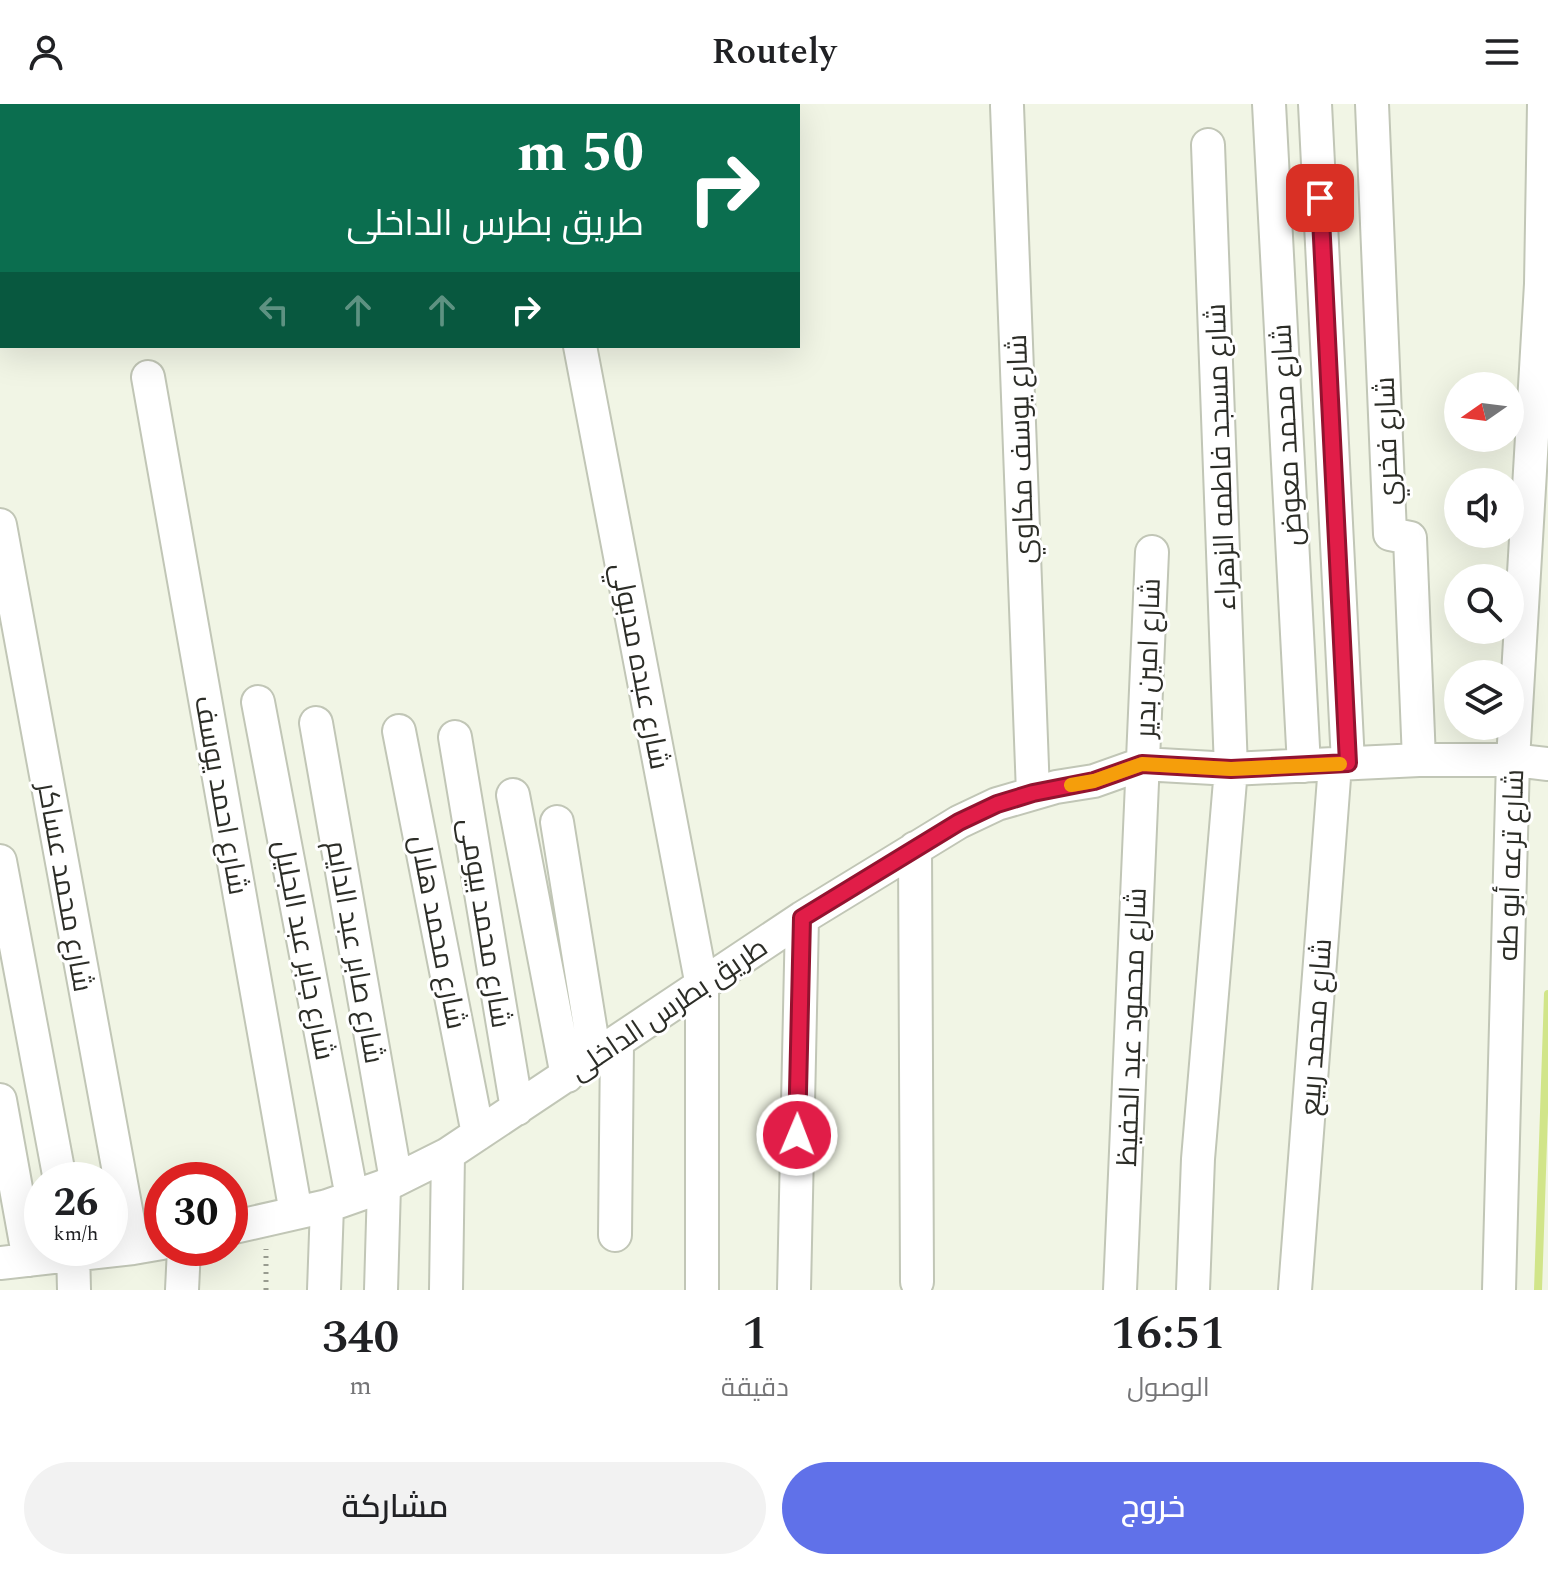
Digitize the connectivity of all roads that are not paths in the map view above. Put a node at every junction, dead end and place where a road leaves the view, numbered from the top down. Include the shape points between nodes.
1 (1269, 104) edge
2 (1315, 104) edge
3 (1372, 104) edge
4 (1544, 104) edge
5 (1007, 106) edge
6 (1208, 145) dead end
7 (580, 348) edge
8 (148, 377) dead end
9 (0, 525) edge
10 (1152, 552) dead end
11 (258, 702) dead end
12 (316, 723) dead end
13 (399, 731) dead end
14 (455, 737) dead end
15 (1419, 760) junction
16 (1531, 762) edge
17 (1142, 764) junction
18 (1329, 765) junction
19 (1231, 769) junction
20 (1033, 793) junction
21 (513, 795) dead end
22 (557, 822) dead end
23 (915, 848) junction
24 (0, 861) edge
25 (802, 918) junction
26 (702, 986) junction
27 (606, 1051) junction
28 (567, 1076) junction
29 (0, 1100) edge
30 (517, 1109) junction
31 (478, 1134) junction
32 (448, 1154) junction
33 (57, 1162) edge
34 (390, 1183) junction
35 (340, 1202) junction
36 (281, 1216) junction
37 (248, 1224) edge
38 (144, 1227) edge
39 (615, 1235) dead end
40 (14, 1262) edge
41 (74, 1266) edge
42 (183, 1266) edge
43 (917, 1282) dead end
44 (74, 1290) edge
45 (182, 1290) edge
46 (324, 1290) edge
47 (381, 1290) edge
48 (446, 1290) edge
49 (702, 1290) edge
50 (794, 1290) edge
51 (1120, 1290) edge
52 (1193, 1290) edge
53 (1295, 1290) edge
54 (1499, 1290) edge

1 - 18 street, شارع محمد معوض
2 - 18 street
3 - 15 street, شارع فخري via 1390,534 1410,538
4 - 16 street, شارع ترعه أبو طه
5 - 20 street, شارع يوسف مكاوي
6 - 19 street, شارع مسجد فاطمه الزهراء
7 - 26 street, شارع عبده مدبولي
8 - 36 street, شارع احمد يوسف
9 - 38 street, شارع محمد عساكر
10 - 17 street, شارع امين بدير
11 - 35 street, شارع جابر عبد الجليل
12 - 34 street, شارع صابر عبد الدايم
13 - 31 street, شارع محمد هلال
14 - 30 street, شارع محمد بيومى
15 - 16 street, طريق بطرس الداخلى
15 - 18 street, طريق بطرس الداخلى
16 - 54 street, شارع ترعه أبو طه
17 - 19 street, طريق بطرس الداخلى
17 - 20 street, طريق بطرس الداخلى via 1094,781
17 - 51 street, شارع محمود عبد الحفيظ
18 - 19 street, طريق بطرس الداخلى
18 - 53 street, شارع محمد ربيع
19 - 52 street, شارع مسجد فاطمه الزهراء via 1198,1159
20 - 23 street, طريق بطرس الداخلى via 997,804
21 - 28 street
22 - 27 street
23 - 25 street, طريق بطرس الداخلى
23 - 43 street
24 - 33 street
25 - 26 street, طريق بطرس الداخلى
25 - 50 street
26 - 27 street, طريق بطرس الداخلى
26 - 49 street, شارع عبده مدبولي
27 - 28 street, طريق بطرس الداخلى
27 - 39 street
28 - 30 street, طريق بطرس الداخلى
29 - 40 street
30 - 31 street, طريق بطرس الداخلى
31 - 32 street, طريق بطرس الداخلى
32 - 34 street, طريق بطرس الداخلى
32 - 48 street
34 - 35 street, طريق بطرس الداخلى
34 - 47 street, شارع صابر عبد الدايم
35 - 36 street, طريق بطرس الداخلى
35 - 46 street, شارع جابر عبد الجليل
36 - 37 street, طريق بطرس الداخلى
41 - 44 street
42 - 45 street

